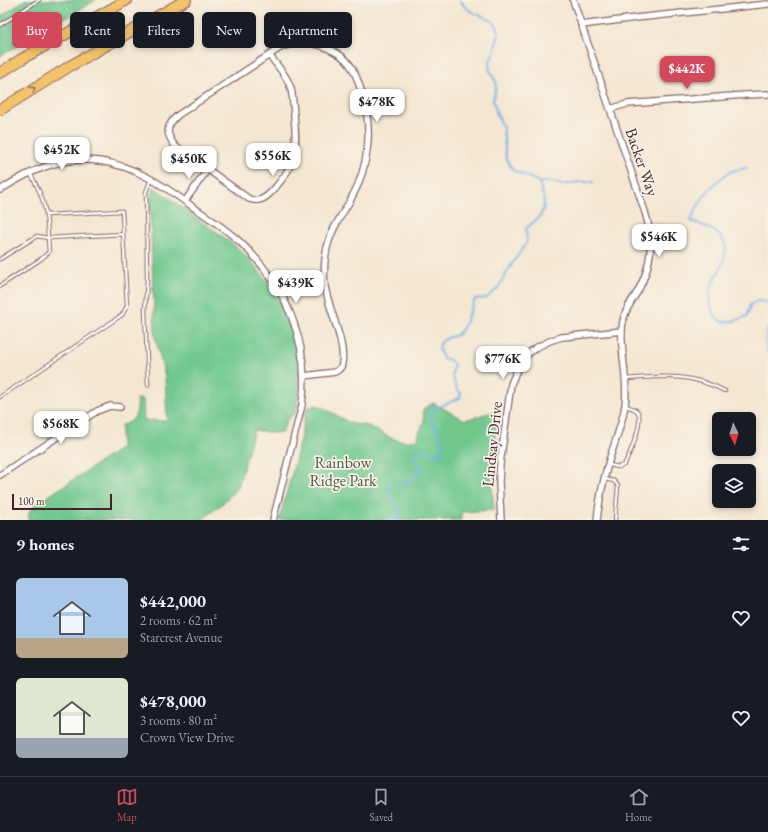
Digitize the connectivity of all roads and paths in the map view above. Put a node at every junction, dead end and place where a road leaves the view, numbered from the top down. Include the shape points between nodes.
1 (39, 0) edge
2 (127, 0) edge
3 (186, 0) edge
4 (573, 0) edge
5 (768, 4) edge
6 (0, 25) edge
7 (581, 25) junction
8 (269, 55) junction
9 (0, 73) edge
10 (768, 94) edge
11 (610, 109) junction
12 (0, 110) edge
13 (208, 169) junction
14 (30, 172) junction
15 (151, 178) junction
16 (0, 190) edge
17 (185, 201) junction
18 (47, 215) junction
19 (123, 234) junction
20 (48, 238) junction
21 (0, 259) edge
22 (0, 286) edge
23 (622, 331) junction
24 (304, 376) junction
25 (626, 380) junction
26 (148, 385) dead end
27 (725, 391) dead end
28 (0, 397) edge
29 (625, 406) junction
30 (120, 407) dead end
31 (608, 464) junction
32 (0, 475) edge
33 (604, 479) junction
34 (273, 520) edge
35 (501, 520) edge
36 (598, 520) edge
37 (615, 520) edge

1 - 6 lane
2 - 9 highway
12 -> 3 highway via 70,66
4 - 7 street, Backer Way
5 - 7 street
7 - 11 street, Backer Way
8 - 13 street via 178,115 170,123 169,137 175,146
8 - 13 street via 291,89 296,149 288,171 268,196 258,201 249,199
8 - 24 street via 286,45 308,42 325,46 347,60 356,75 363,96 368,126 368,148 361,176 333,231 326,252 325,287 339,337 342,364 336,372
10 - 11 street via 627,104
11 - 23 street, Backer Way via 645,212 650,238 650,256 646,272 625,314
13 - 17 street
14 - 15 street via 56,164 84,160 127,167
14 - 16 street
14 - 18 lane via 40,191
15 - 17 street
15 - 26 lane via 146,192 145,311
17 - 24 street via 238,240 272,278 287,304 297,330
18 - 19 lane via 122,211
18 - 20 lane
19 - 20 lane
19 - 28 lane via 127,306 122,315
20 - 21 lane via 37,236
20 - 22 lane via 49,252
23 - 25 street, Backer Way
23 - 35 street, Lindsay Drive via 552,340 534,348 519,365 511,384 500,464
24 - 34 street via 302,405
25 - 27 lane via 680,377 708,383
25 - 29 street, Backer Way
29 - 31 street, Backer Way
29 - 31 lane via 637,412 638,428 624,465 617,467
30 - 32 street via 110,406 97,411
31 - 33 street, Backer Way
33 - 36 street, Backer Way
33 - 37 lane via 614,481 618,486

